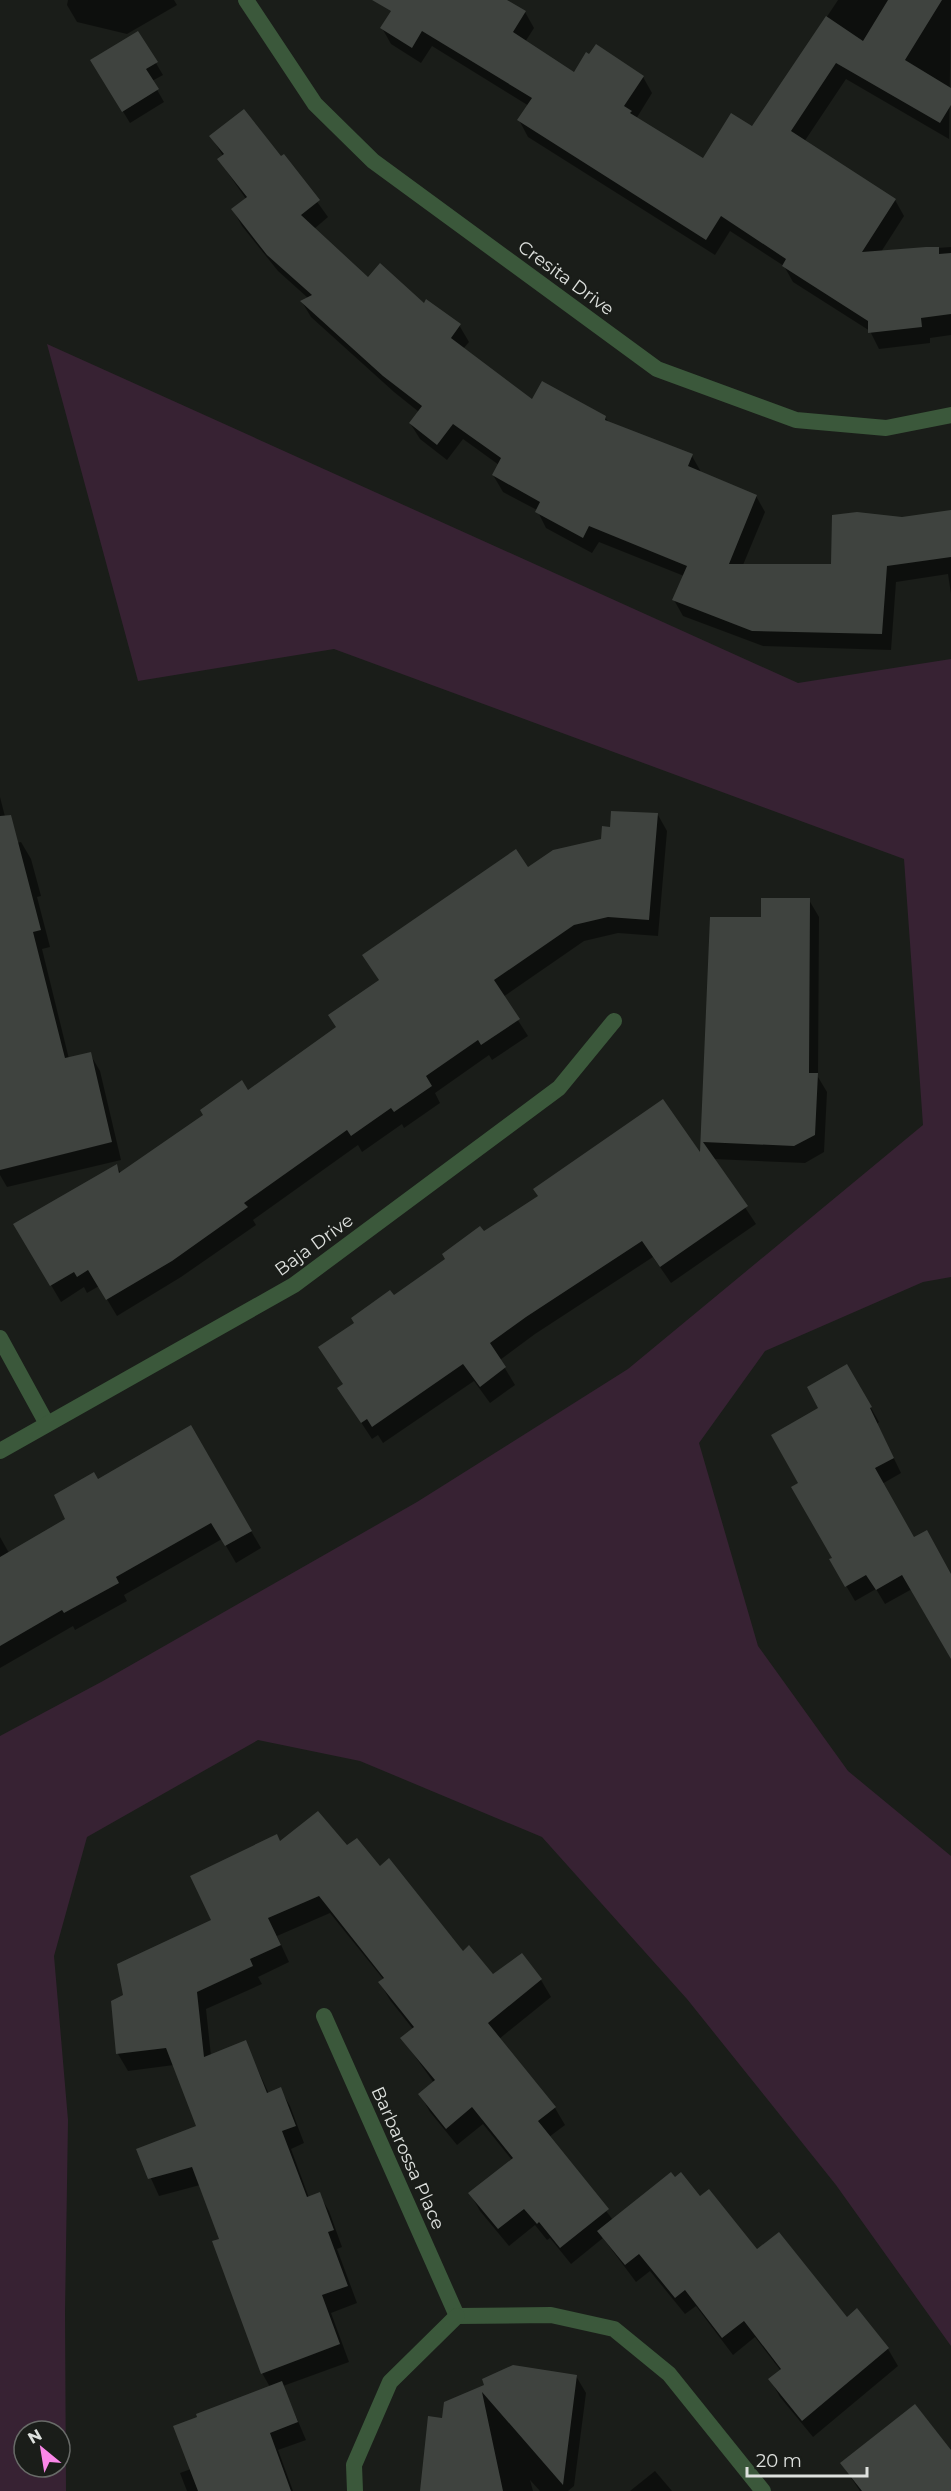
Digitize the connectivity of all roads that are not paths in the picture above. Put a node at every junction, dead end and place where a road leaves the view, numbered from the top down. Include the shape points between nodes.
1 (246, 0) edge
2 (951, 415) edge
3 (614, 1021) dead end
4 (0, 1338) edge
5 (47, 1425) junction
6 (0, 1451) edge
7 (324, 2016) dead end
8 (457, 2316) junction
9 (354, 2491) edge
10 (763, 2491) edge

1 - 2 street, Cresita Drive via 315,104 373,161 657,369 796,420 886,428
3 - 5 street, Baja Drive via 559,1088 294,1285
4 - 5 street
5 - 6 street, Baja Drive
7 - 8 street, Barbarossa Place
8 - 9 street via 390,2382 354,2465
8 - 10 street via 551,2315 614,2329 669,2374

